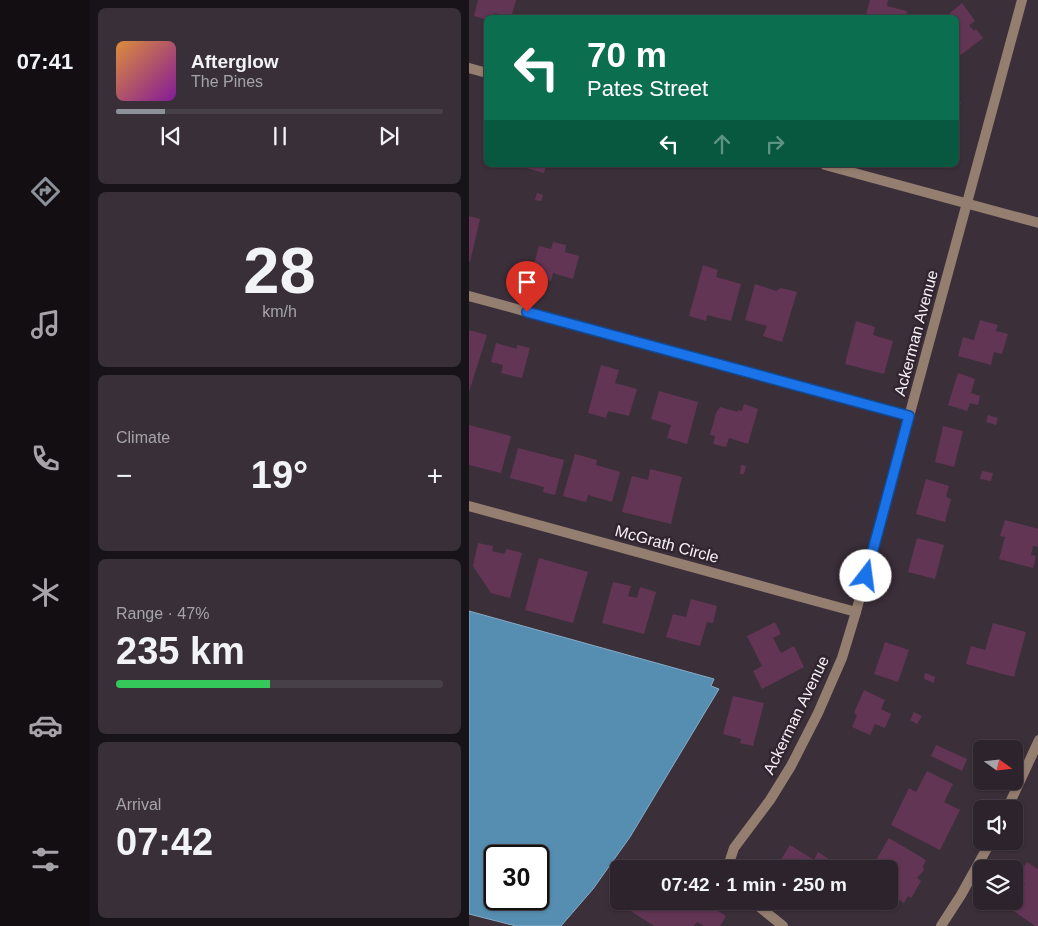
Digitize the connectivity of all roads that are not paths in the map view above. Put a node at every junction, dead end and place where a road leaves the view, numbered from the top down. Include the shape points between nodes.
1 (1021, 0) edge
2 (469, 68) edge
3 (484, 72) edge
4 (832, 167) edge
5 (967, 204) junction
6 (1038, 223) edge
7 (469, 296) edge
8 (909, 416) junction
9 (469, 506) edge
10 (856, 612) junction
11 (1038, 740) edge
12 (1011, 800) edge
13 (986, 850) edge
14 (730, 860) edge
15 (763, 910) edge
16 (783, 926) edge
17 (941, 926) edge

1 - 5 street, Ackerman Avenue
2 - 3 street
4 - 5 street
5 - 6 street
5 - 8 street, Ackerman Avenue
7 - 8 street
8 - 10 street, Ackerman Avenue
9 - 10 street, McGrath Circle
10 - 14 street, Ackerman Avenue via 842,658 791,766 734,848
11 - 12 street
13 - 17 street
15 - 16 street

